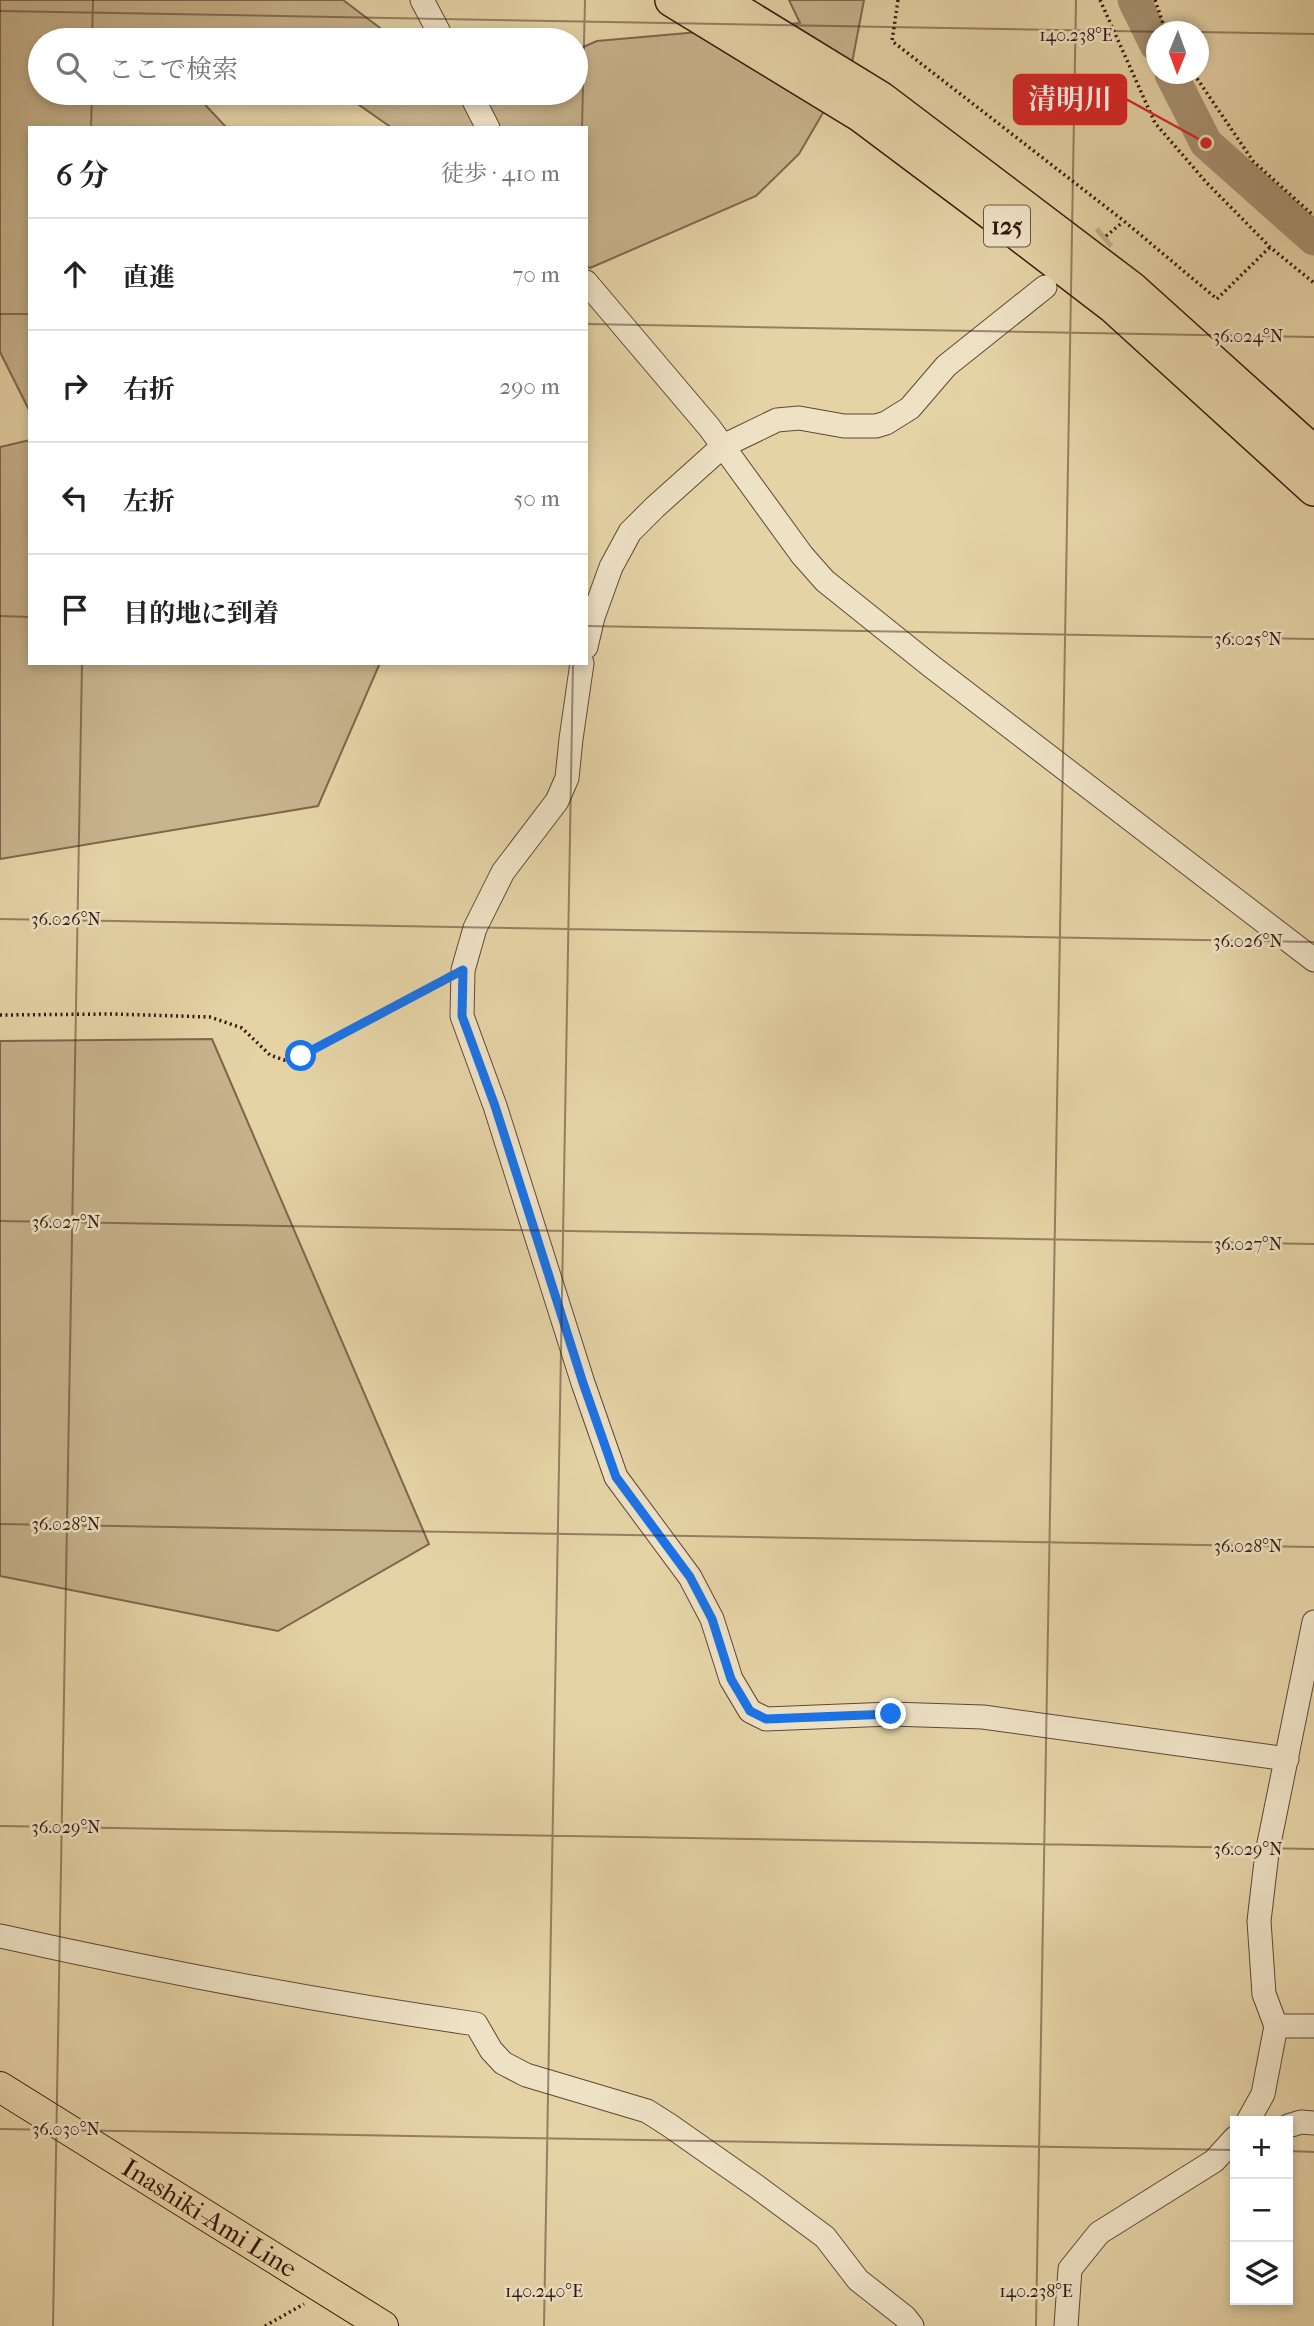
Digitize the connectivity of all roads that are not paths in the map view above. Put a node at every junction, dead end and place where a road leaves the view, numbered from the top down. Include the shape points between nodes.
1 (422, 0) edge
2 (672, 0) edge
3 (720, 0) edge
4 (437, 28) edge
5 (476, 105) edge
6 (487, 126) edge
7 (588, 284) edge
8 (1045, 287) dead end
9 (723, 446) junction
10 (1314, 453) edge
11 (1314, 489) edge
12 (588, 638) edge
13 (582, 665) edge
14 (1314, 960) edge
15 (1314, 1622) edge
16 (1287, 1759) junction
17 (0, 1936) edge
18 (1276, 2026) junction
19 (1314, 2026) edge
20 (0, 2087) edge
21 (1251, 2116) edge
22 (1314, 2123) edge
23 (1293, 2124) edge
24 (1230, 2145) edge
25 (383, 2326) edge
26 (912, 2326) edge
27 (1066, 2326) edge

1 - 4 street
2 - 11 highway, 125 via 862,116 1027,240 1114,307
3 - 10 highway, 125 via 880,98 1067,239 1132,289
5 - 6 street
7 - 9 street
8 - 9 street via 946,366 909,408 886,424 844,426 799,418 777,420
9 - 12 street via 630,533 611,567
9 - 14 street via 825,581
13 - 16 street via 567,778 557,801 503,872 475,928 463,970 462,1016 616,1477 690,1577 712,1619 731,1679 750,1711 766,1719 891,1714 982,1717
15 - 16 street
16 - 18 street via 1267,1853 1259,1921 1264,1994
17 - 26 street via 198,1979 476,2024 503,2063 526,2075 647,2111 669,2125 825,2237 858,2280
18 - 19 street
18 - 21 street via 1264,2094
20 - 25 main road, Inashiki-Ami Line
22 - 23 street
24 - 27 street via 1214,2161 1099,2233 1070,2269

